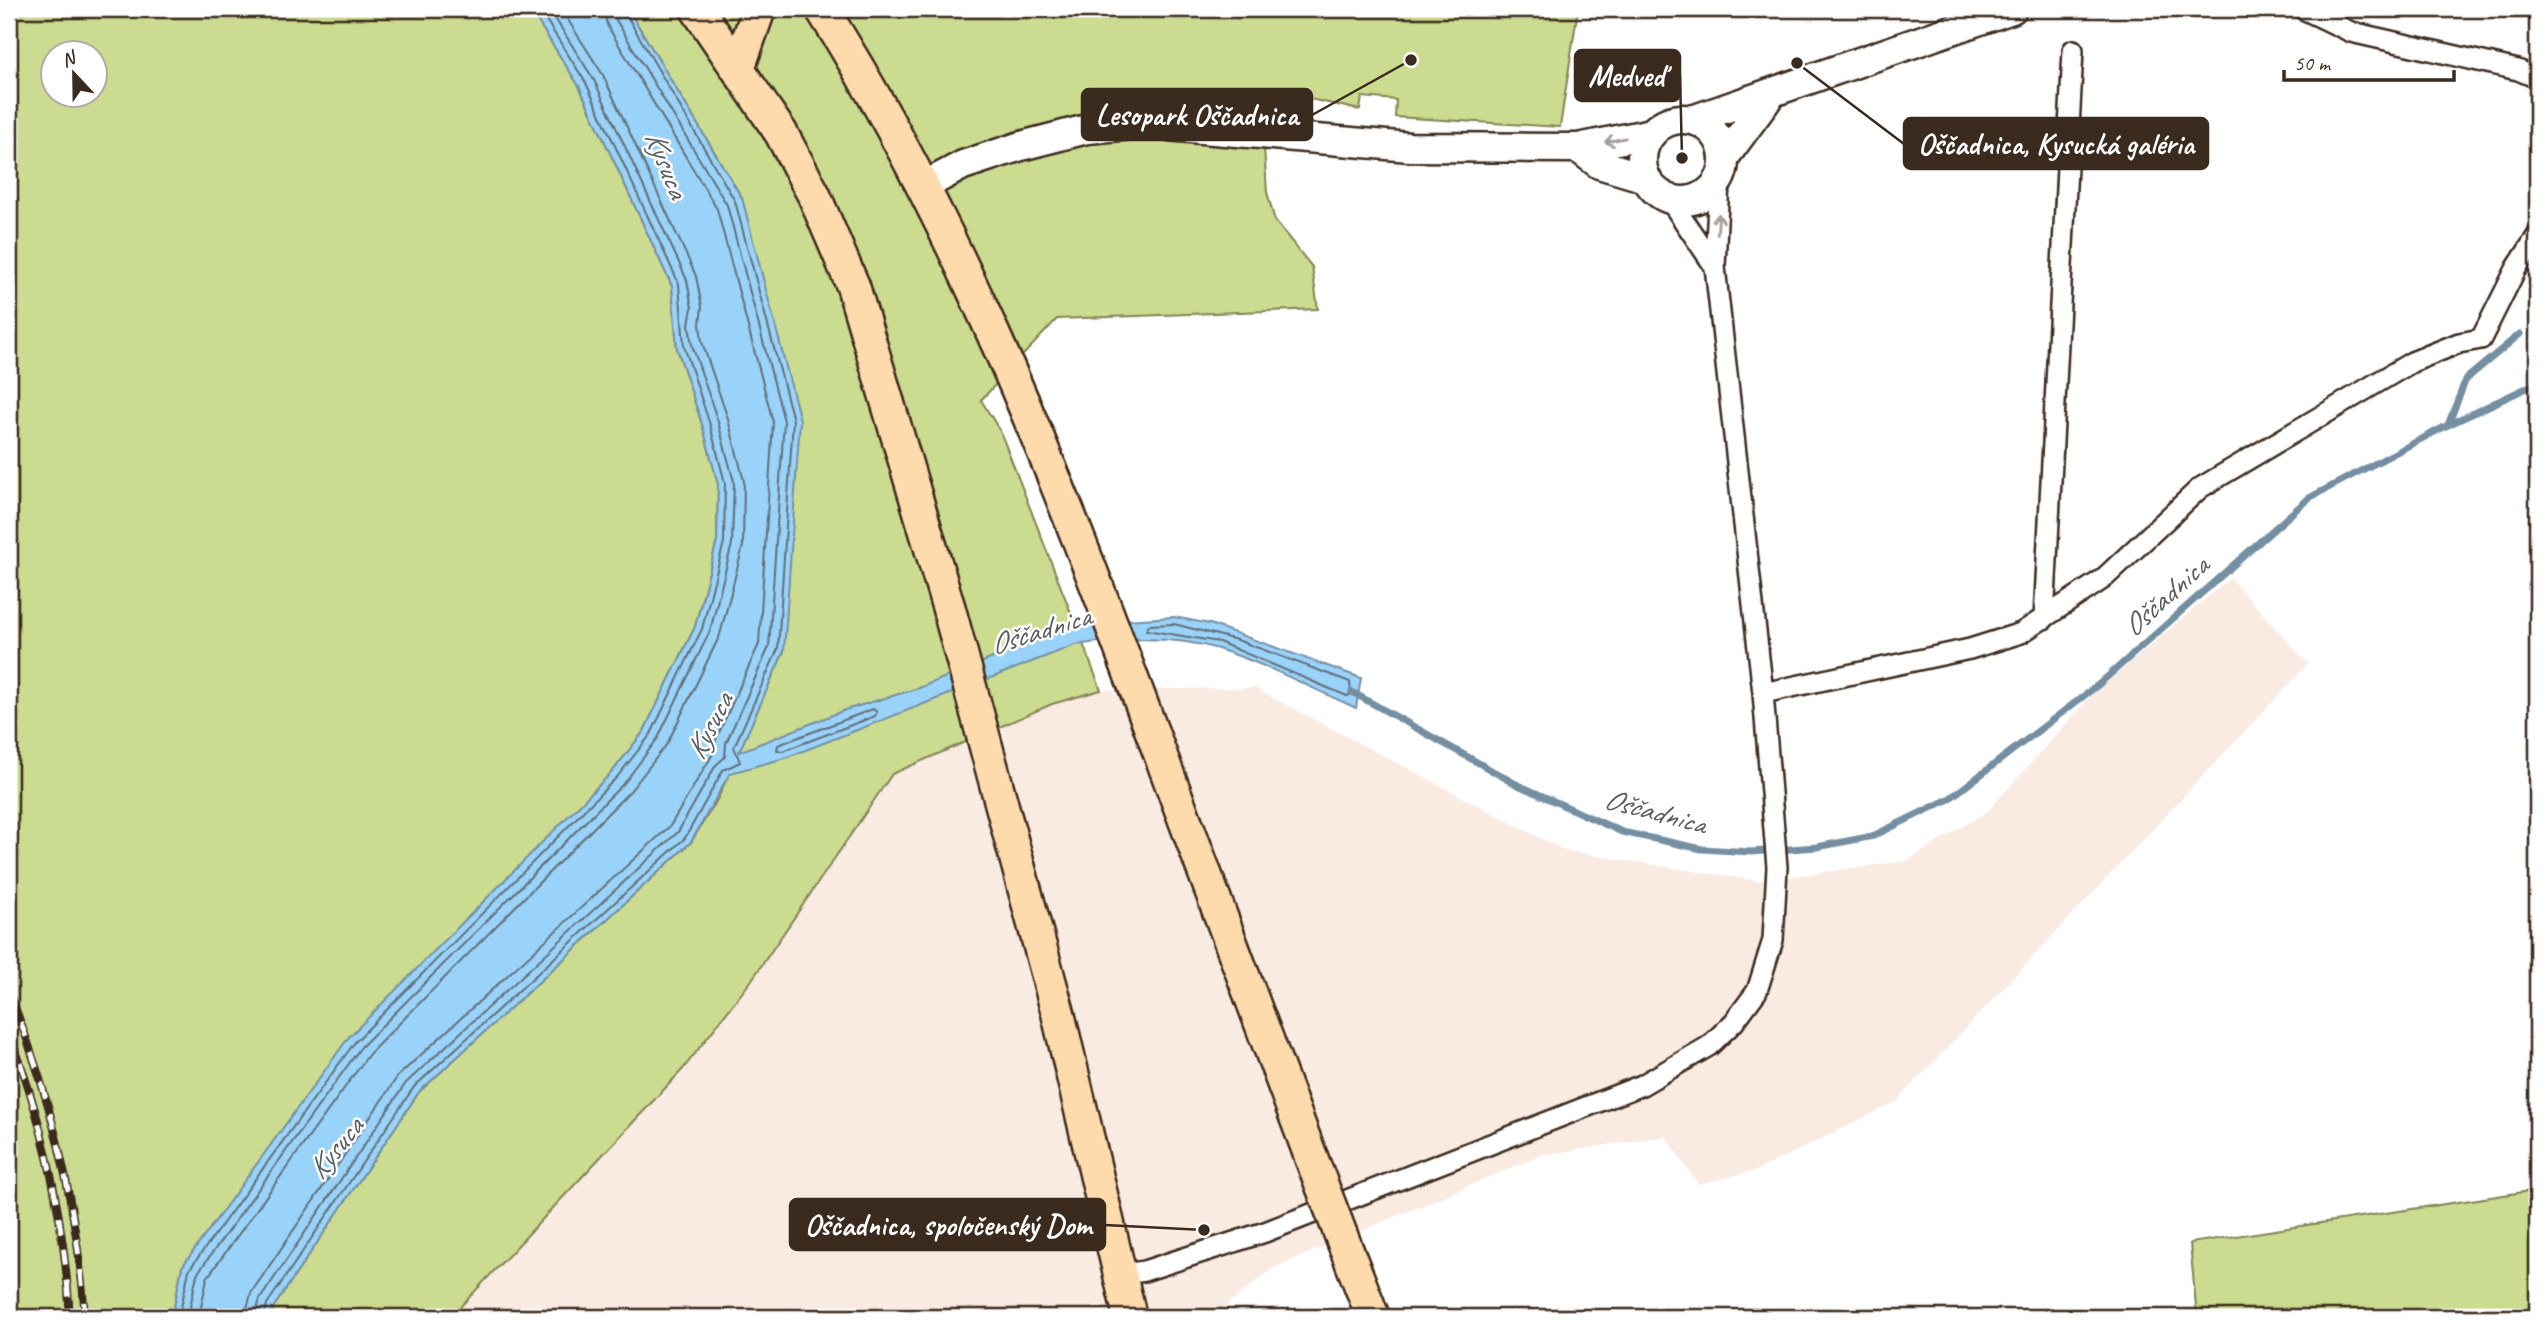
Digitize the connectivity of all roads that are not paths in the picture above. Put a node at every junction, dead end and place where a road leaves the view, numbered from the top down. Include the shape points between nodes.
1 (697, 9) edge
2 (759, 9) edge
3 (822, 9) edge
4 (2012, 9) edge
5 (2303, 9) edge
6 (2073, 50) dead end
7 (738, 69) junction
8 (2537, 78) edge
9 (1773, 93) junction
10 (1692, 120) junction
11 (1653, 133) junction
12 (1578, 148) junction
13 (1721, 169) junction
14 (1646, 178) junction
15 (925, 186) junction
16 (1669, 199) junction
17 (2537, 236) edge
18 (1715, 267) junction
19 (2044, 619) junction
20 (1763, 693) junction
21 (1119, 1275) junction
22 (1130, 1317) edge
23 (1373, 1317) edge

1 - 7 main road
2 - 7 main road
3 - 15 main road
4 - 9 street
5 - 8 street via 2351,32
6 - 19 street
7 - 21 main road via 781,133 814,195 853,286 949,610 1058,1013
9 - 10 street
9 - 13 street
10 - 11 street via 1671,121
10 - 13 street via 1714,134
11 -> 12 street
11 - 14 street via 1642,154
12 - 14 street via 1599,164
12 - 15 street via 1410,147 1143,124 1087,129 1021,146 963,165
13 - 16 street via 1712,190 1692,200
18 -> 13 street
14 - 16 street
15 - 23 main road, bridge via 971,280 1101,596
16 - 18 street
17 - 19 street via 2481,339 2412,362 2200,488 2103,579
18 - 20 street
19 - 20 street via 2021,633 1970,649
20 - 21 street via 1777,867 1773,940 1762,981 1734,1022 1691,1058 1642,1084 1265,1232
21 - 22 main road

